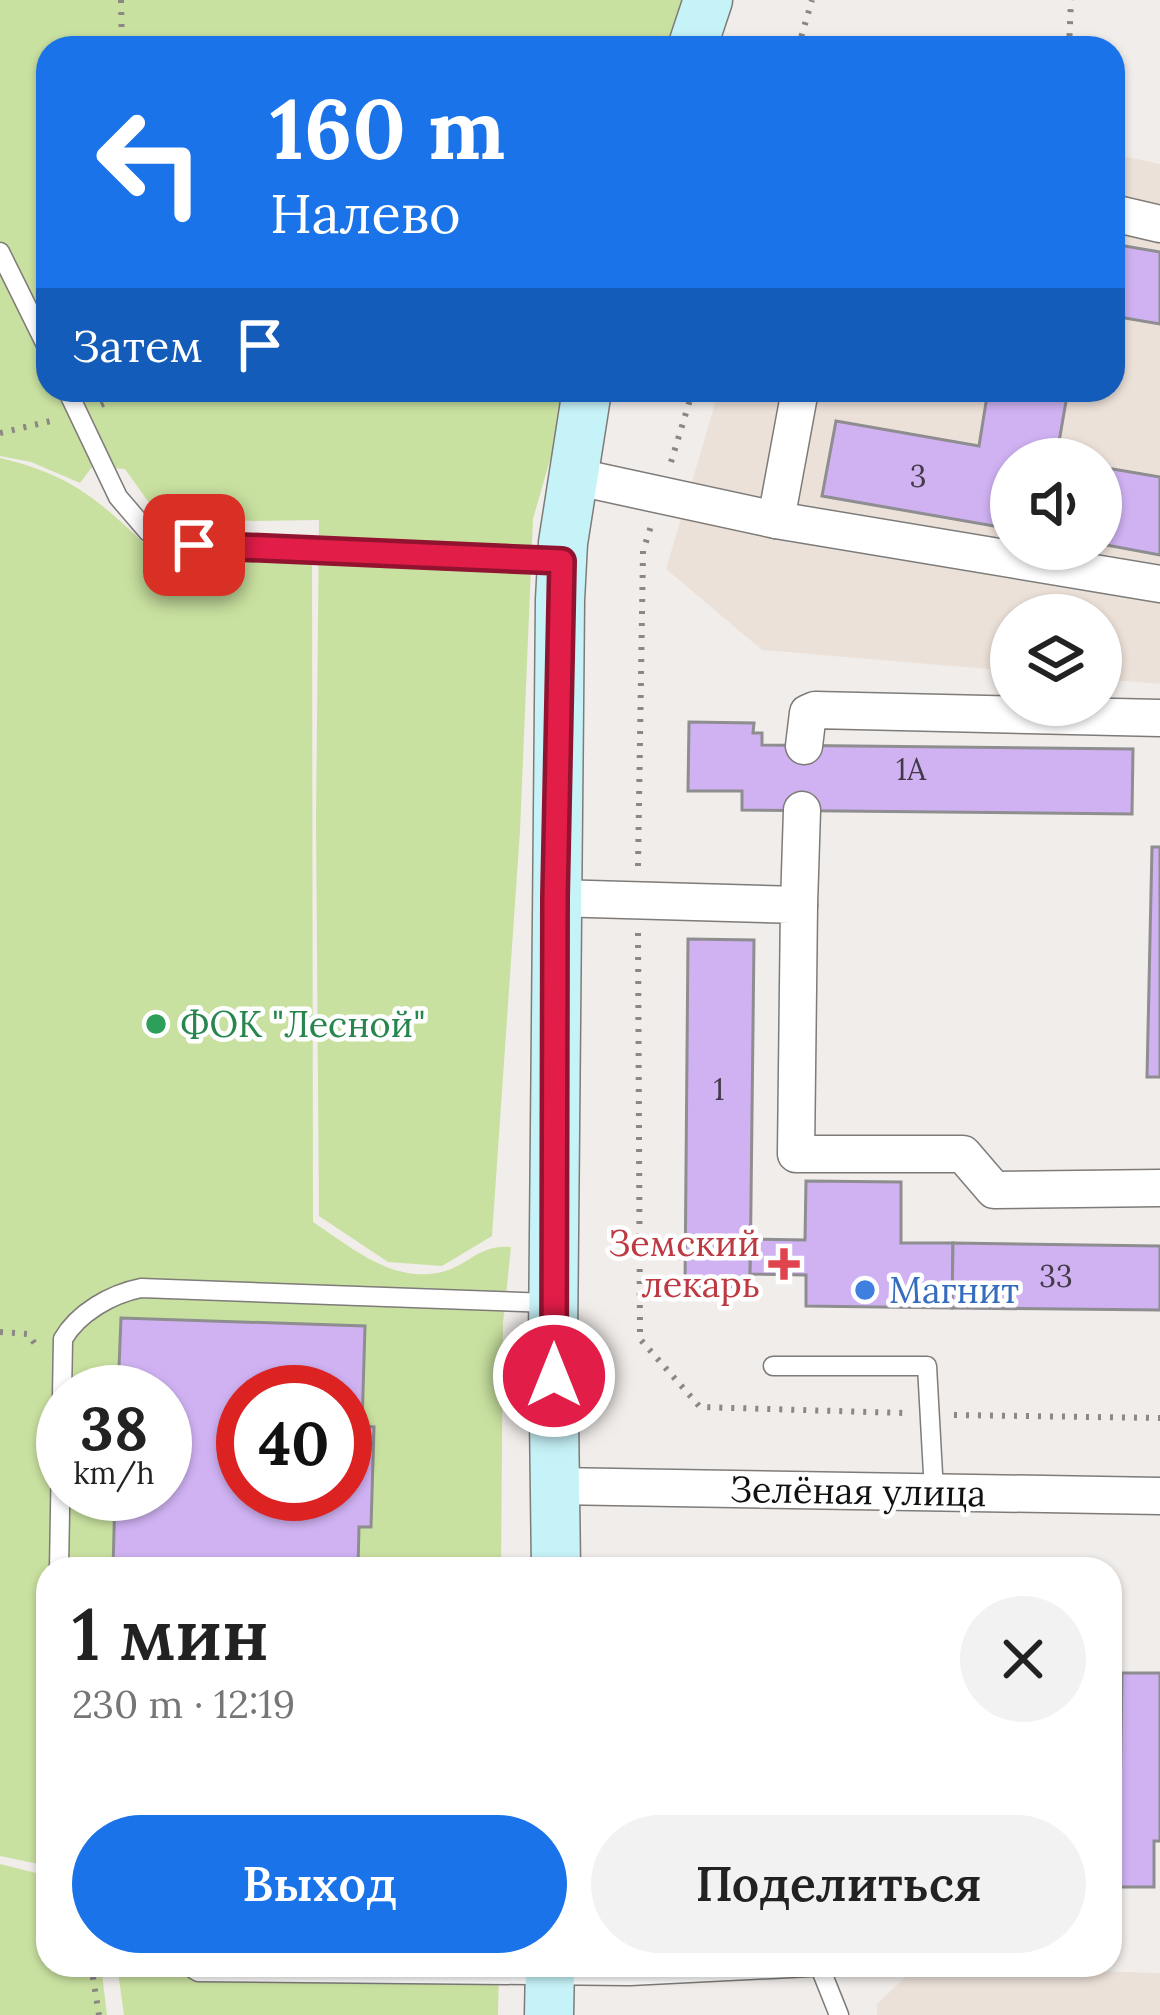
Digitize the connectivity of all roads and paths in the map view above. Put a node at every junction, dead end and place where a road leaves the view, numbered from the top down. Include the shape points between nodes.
1 (121, 0) edge
2 (708, 0) edge
3 (812, 0) edge
4 (1071, 0) edge
5 (122, 36) edge
6 (696, 36) edge
7 (802, 36) edge
8 (1070, 36) edge
9 (1125, 216) edge
10 (1160, 224) edge
11 (0, 252) edge
12 (36, 325) edge
13 (73, 402) edge
14 (585, 402) edge
15 (798, 402) edge
16 (573, 476) junction
17 (776, 520) junction
18 (644, 551) dead end
19 (562, 561) junction
20 (1160, 584) edge
21 (1160, 718) edge
22 (804, 746) dead end
23 (802, 810) dead end
24 (555, 898) junction
25 (638, 901) junction
26 (799, 905) junction
27 (1160, 1189) edge
28 (554, 1303) junction
29 (773, 1366) dead end
30 (700, 1407) dead end
31 (555, 1486) junction
32 (934, 1492) junction
33 (1160, 1496) edge
34 (59, 1557) edge
35 (556, 1557) edge
36 (93, 1977) edge
37 (333, 1977) edge
38 (670, 1977) edge
39 (823, 1977) edge
40 (550, 1985) edge
41 (99, 2015) edge
42 (839, 2015) edge

1 - 5 path
2 - 6 street
3 - 7 path
4 - 8 path
9 - 10 street
11 - 12 lane
13 - 19 lane via 118,497 148,532 194,545
14 - 16 street
15 - 17 street
16 - 17 street
16 - 19 street
17 - 20 street
18 - 25 path
19 - 24 street
21 - 22 street via 815,710 808,712
23 - 26 street
24 - 25 street
24 - 28 street
25 - 26 street
25 - 30 path via 640,1339
26 - 27 street via 796,1154 964,1154 994,1190
28 - 31 street
28 - 34 lane via 121,1292 73,1323 63,1339
29 - 32 lane via 927,1366
31 - 32 street, Зелёная улица
31 - 35 street
32 - 33 street, Зелёная улица
36 - 41 path
37 - 40 lane
38 - 40 lane
39 - 42 lane

